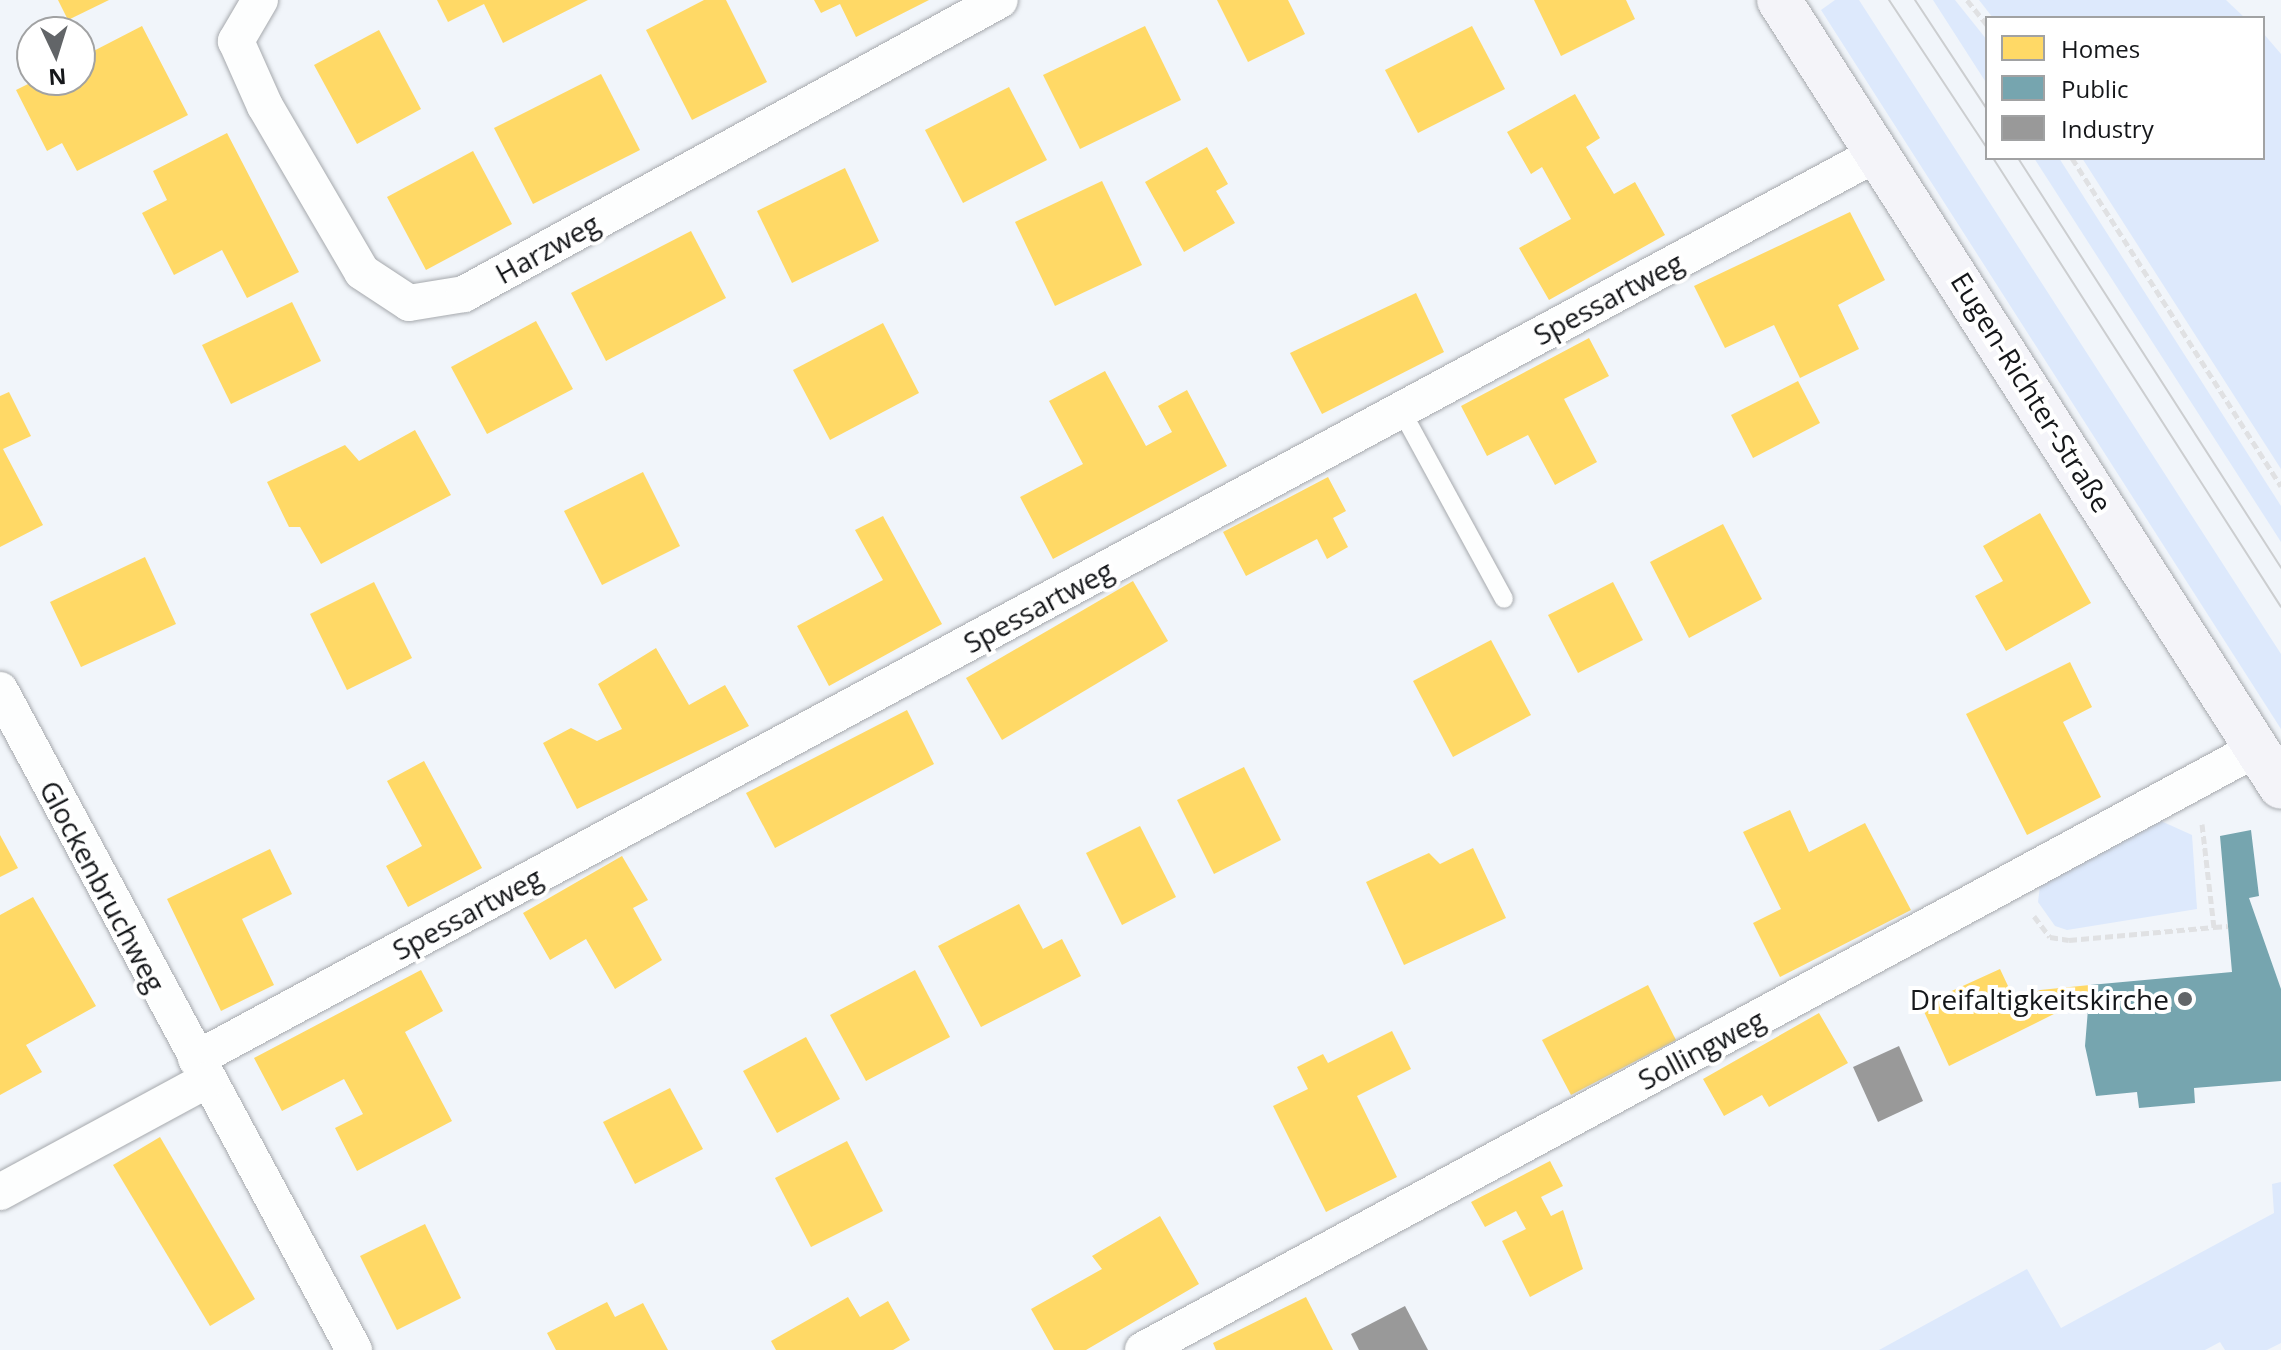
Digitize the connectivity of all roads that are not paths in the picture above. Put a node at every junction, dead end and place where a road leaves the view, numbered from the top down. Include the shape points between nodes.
1 (260, 0) edge
2 (1000, 0) edge
3 (1779, 0) edge
4 (1880, 152) junction
5 (1401, 410) junction
6 (1504, 599) dead end
7 (0, 690) edge
8 (2258, 748) junction
9 (2281, 787) edge
10 (202, 1070) junction
11 (0, 1192) edge
12 (354, 1350) edge
13 (1143, 1350) edge

1 - 2 street, Harzweg via 236,41 265,106 362,272 409,303 464,294
3 - 4 main road, Eugen-Richter-Straße
4 - 5 street, Spessartweg
4 - 8 main road, Eugen-Richter-Straße
5 - 6 lane
5 - 10 street, Spessartweg
7 - 10 street, Glockenbruchweg
8 - 9 main road, Eugen-Richter-Straße
8 - 13 street, Sollingweg
10 - 11 street
10 - 12 street, Glockenbruchweg

